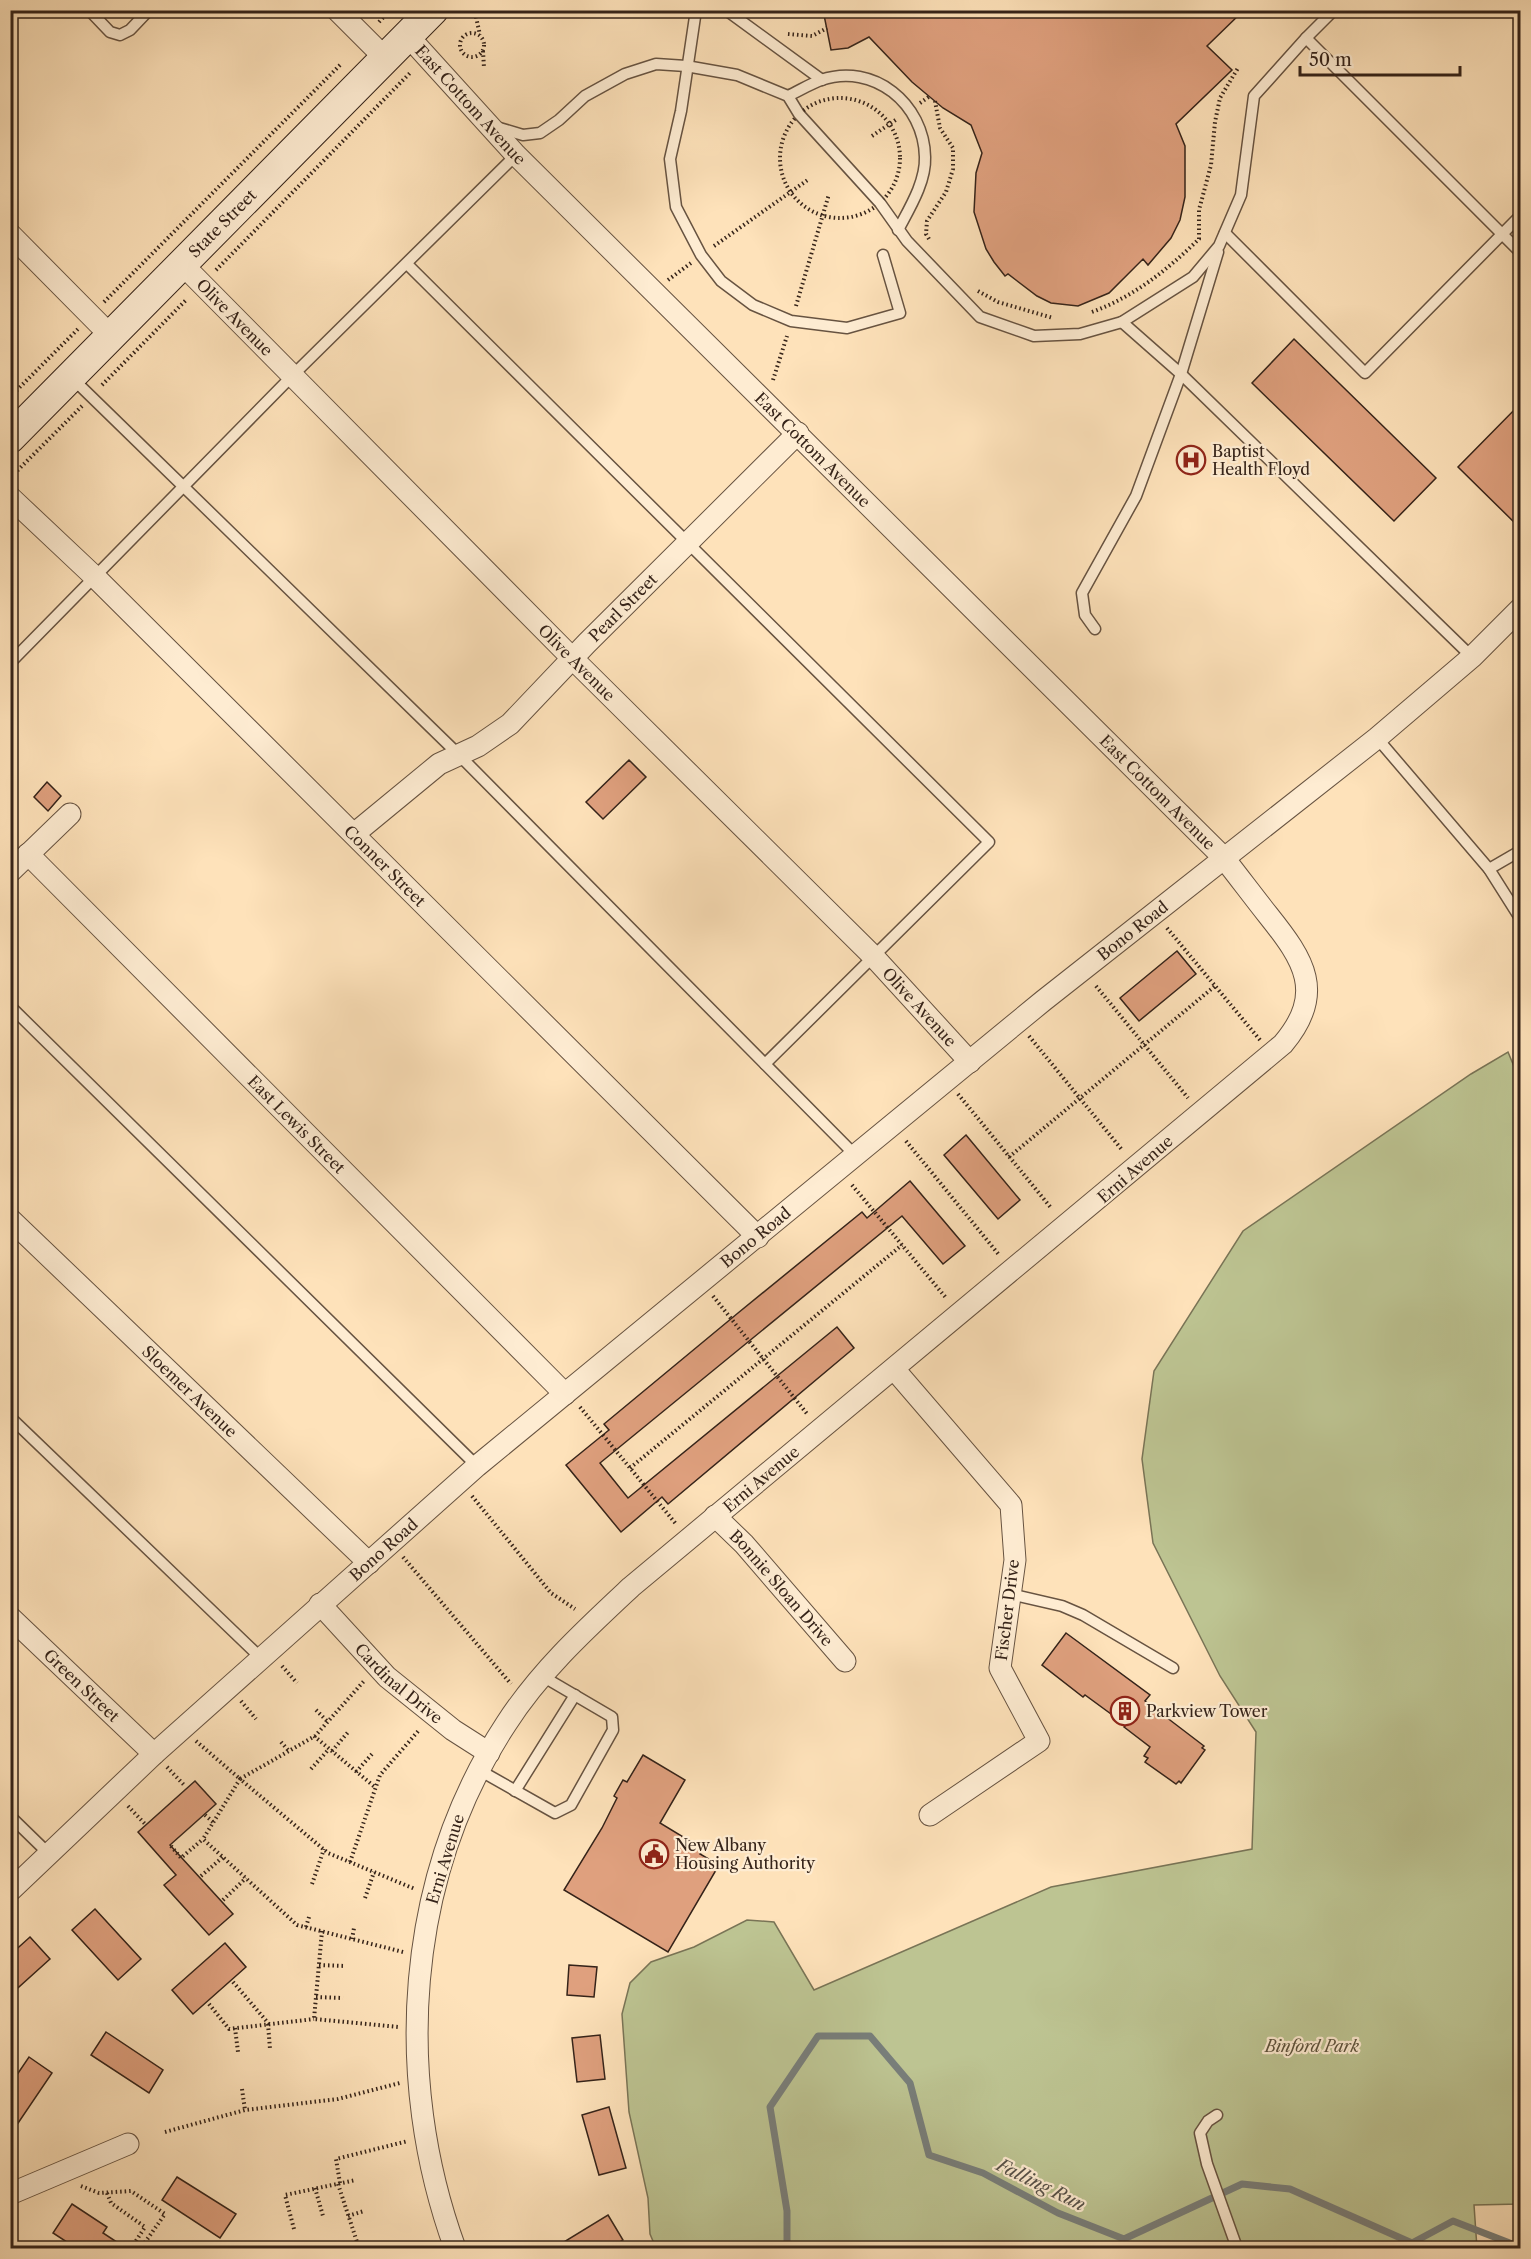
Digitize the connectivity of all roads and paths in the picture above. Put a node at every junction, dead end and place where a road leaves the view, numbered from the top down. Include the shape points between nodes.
1 (89, 10) edge
2 (149, 10) edge
3 (337, 10) edge
4 (390, 10) edge
5 (434, 10) edge
6 (696, 10) edge
7 (726, 10) edge
8 (1334, 10) edge
9 (476, 17) dead end
10 (378, 23) dead end
11 (827, 28) dead end
12 (782, 30) dead end
13 (408, 36) junction
14 (480, 36) junction
15 (1306, 38) junction
16 (483, 51) junction
17 (386, 59) junction
18 (344, 60) dead end
19 (686, 66) junction
20 (484, 68) dead end
21 (1238, 68) dead end
22 (822, 80) junction
23 (788, 96) junction
24 (935, 101) dead end
25 (492, 126) junction
26 (516, 155) junction
27 (809, 179) dead end
28 (829, 194) dead end
29 (1521, 216) edge
30 (898, 230) junction
31 (1225, 232) junction
32 (10, 234) edge
33 (1503, 234) junction
34 (1219, 246) junction
35 (934, 249) dead end
36 (1521, 252) edge
37 (702, 255) junction
38 (883, 255) dead end
39 (182, 264) junction
40 (407, 264) junction
41 (668, 280) dead end
42 (971, 287) dead end
43 (1087, 314) dead end
44 (1065, 318) dead end
45 (791, 321) junction
46 (1122, 322) junction
47 (101, 326) junction
48 (1181, 374) junction
49 (293, 375) junction
50 (71, 377) junction
51 (772, 386) dead end
52 (10, 397) edge
53 (798, 433) junction
54 (10, 438) edge
55 (184, 488) junction
56 (10, 497) edge
57 (688, 543) junction
58 (96, 578) junction
59 (1521, 609) edge
60 (1095, 629) dead end
61 (1472, 657) junction
62 (573, 659) junction
63 (10, 663) edge
64 (1377, 738) junction
65 (459, 755) junction
66 (70, 814) dead end
67 (354, 834) junction
68 (1521, 851) edge
69 (28, 854) junction
70 (1223, 857) junction
71 (1489, 869) junction
72 (10, 872) edge
73 (1521, 918) edge
74 (1165, 925) dead end
75 (873, 956) junction
76 (1094, 983) dead end
77 (1215, 986) junction
78 (10, 1006) edge
79 (1029, 1036) dead end
80 (1262, 1042) dead end
81 (1145, 1044) junction
82 (970, 1062) junction
83 (765, 1064) junction
84 (957, 1094) dead end
85 (1080, 1098) junction
86 (1190, 1101) dead end
87 (903, 1138) dead end
88 (1126, 1155) dead end
89 (856, 1156) junction
90 (1009, 1157) junction
91 (850, 1182) dead end
92 (1054, 1212) dead end
93 (10, 1219) edge
94 (758, 1237) junction
95 (902, 1245) junction
96 (1000, 1257) dead end
97 (713, 1296) dead end
98 (947, 1300) dead end
99 (764, 1359) junction
100 (894, 1369) junction
101 (572, 1400) junction
102 (809, 1416) dead end
103 (10, 1417) edge
104 (477, 1466) junction
105 (630, 1468) junction
106 (471, 1496) dead end
107 (715, 1516) junction
108 (676, 1524) dead end
109 (400, 1554) dead end
110 (369, 1563) junction
111 (1010, 1594) junction
112 (320, 1604) junction
113 (575, 1609) dead end
114 (10, 1617) edge
115 (270, 1660) junction
116 (845, 1661) dead end
117 (1173, 1668) dead end
118 (370, 1673) dead end
119 (542, 1676) junction
120 (297, 1683) dead end
121 (511, 1684) dead end
122 (575, 1695) junction
123 (240, 1700) dead end
124 (316, 1710) dead end
125 (256, 1719) dead end
126 (426, 1721) dead end
127 (328, 1722) junction
128 (349, 1731) dead end
129 (314, 1736) junction
130 (196, 1741) dead end
131 (280, 1742) dead end
132 (330, 1750) junction
133 (289, 1751) junction
134 (372, 1754) dead end
135 (161, 1761) junction
136 (484, 1762) junction
137 (311, 1769) dead end
138 (356, 1772) junction
139 (240, 1779) junction
140 (185, 1786) dead end
141 (376, 1788) junction
142 (515, 1791) junction
143 (127, 1805) dead end
144 (205, 1815) dead end
145 (930, 1815) dead end
146 (10, 1816) edge
147 (213, 1822) junction
148 (145, 1824) dead end
149 (202, 1839) junction
150 (171, 1846) dead end
151 (324, 1849) junction
152 (49, 1854) junction
153 (223, 1857) junction
154 (350, 1862) junction
155 (374, 1872) junction
156 (201, 1876) dead end
157 (246, 1878) junction
158 (312, 1884) dead end
159 (417, 1890) dead end
160 (10, 1891) edge
161 (365, 1898) dead end
162 (223, 1900) dead end
163 (309, 1917) dead end
164 (306, 1927) junction
165 (354, 1928) dead end
166 (322, 1931) junction
167 (352, 1939) junction
168 (407, 1953) dead end
169 (319, 1965) junction
170 (345, 1966) dead end
171 (233, 1982) dead end
172 (316, 1996) junction
173 (343, 1998) dead end
174 (209, 2004) dead end
175 (314, 2019) junction
176 (269, 2024) junction
177 (403, 2027) dead end
178 (235, 2028) junction
179 (270, 2049) dead end
180 (238, 2052) dead end
181 (404, 2082) dead end
182 (242, 2089) dead end
183 (245, 2110) junction
184 (1217, 2115) dead end
185 (165, 2132) dead end
186 (412, 2140) dead end
187 (128, 2144) dead end
188 (356, 2180) dead end
189 (339, 2183) junction
190 (76, 2184) dead end
191 (315, 2188) junction
192 (107, 2193) junction
193 (10, 2194) edge
194 (364, 2211) dead end
195 (323, 2216) dead end
196 (348, 2216) junction
197 (294, 2229) dead end
198 (134, 2248) edge
199 (141, 2248) edge
200 (359, 2248) edge
201 (455, 2248) edge
202 (1237, 2248) edge

1 - 2 lane via 110,32 120,35
3 - 17 street
4 - 10 path
5 - 13 main road, State Street
6 - 19 lane
7 - 22 lane
8 - 15 lane
9 - 14 path
11 - 12 path via 812,36 792,36
13 - 17 main road, State Street
13 - 25 street, East Cottom Avenue
14 - 16 path
14 - 16 path via 468,31 460,40 462,52 472,57
15 - 31 lane via 1254,96 1240,195
15 - 33 lane
16 - 20 path
17 - 39 main road, State Street
18 - 47 path
19 - 23 lane via 737,75
19 - 25 lane via 656,64 626,74 585,96 540,133 523,135
19 - 37 lane via 681,111 669,159 676,207
21 - 43 path via 1220,98 1211,165 1199,210 1199,239 1172,266 1137,291
22 - 23 lane
22 - 30 lane via 871,78 892,90 910,111 923,136 925,160 914,201
23 - 30 lane via 799,114 880,203
24 - 35 path via 940,128 952,148 953,169 946,192 927,221 926,234
25 - 26 street, East Cottom Avenue
26 - 40 lane
26 - 53 street, East Cottom Avenue
27 - 37 path
28 - 45 path
29 - 33 lane
30 - 46 lane via 980,317 1034,336 1080,334
31 - 33 lane via 1365,373
31 - 34 lane
32 - 47 street
33 - 36 lane
34 - 46 lane via 1193,277
34 - 48 lane
37 - 41 path
37 - 45 lane via 721,281 753,305
38 - 45 lane via 900,313 848,328
39 - 47 main road, State Street
39 - 49 street, Olive Avenue
40 - 49 lane
40 - 57 lane
42 - 44 path via 998,302
45 - 51 path
46 - 48 lane
47 - 50 main road, State Street
47 - 52 path
48 - 60 lane via 1136,496 1082,593 1085,615
48 - 61 lane
49 - 55 lane
49 - 62 street, Olive Avenue
50 - 54 main road, State Street
50 - 55 lane
53 - 57 street, Pearl Street
53 - 70 street, East Cottom Avenue
55 - 58 lane
55 - 65 lane
56 - 58 street, Conner Street
57 - 62 street, Pearl Street
57 - 75 lane via 989,842
58 - 63 lane
58 - 67 street, Conner Street
59 - 61 street, Bono Road
61 - 64 street, Bono Road
62 - 65 street, Pearl Street via 510,724
62 - 75 street, Olive Avenue
64 - 70 street, Bono Road
64 - 71 lane
65 - 67 street, Pearl Street via 439,764
65 - 83 lane
66 - 69 street
67 - 94 street, Conner Street
68 - 71 lane
69 - 72 street
69 - 101 street, East Lewis Street
70 - 82 street, Bono Road
70 - 100 street, Erni Avenue via 1294,948 1302,964 1307,1000 1293,1032 1077,1219
71 - 73 lane
74 - 77 path
75 - 82 street, Olive Avenue
75 - 83 lane
76 - 81 path
77 - 80 path
77 - 81 path
78 - 104 lane
79 - 85 path
81 - 85 path
81 - 86 path
82 - 89 street, Bono Road
83 - 89 lane
84 - 90 path
85 - 88 path
85 - 90 path
87 - 96 path
89 - 94 street, Bono Road
90 - 92 path
91 - 95 path
93 - 110 street, Sloemer Avenue
94 - 101 street, Bono Road
95 - 98 path
95 - 99 path
97 - 99 path
99 - 102 path
99 - 105 path
100 - 107 street, Erni Avenue
100 - 111 street, Fischer Drive via 1011,1505 1014,1560
101 - 104 street, Bono Road
101 - 105 path
103 - 115 lane
104 - 110 street, Bono Road
105 - 108 path
106 - 113 path via 551,1593
107 - 116 street, Bonnie Sloan Drive
107 - 119 street, Erni Avenue via 623,1595
109 - 121 path
110 - 112 street, Bono Road
111 - 117 lane via 1062,1606
111 - 145 street, Fischer Drive via 1000,1668 1039,1742
112 - 115 street, Bono Road
112 - 136 street, Cardinal Drive via 387,1677 453,1730
114 - 135 street, Green Street
115 - 120 path
115 - 135 street, Bono Road
118 - 127 path
119 - 122 lane
119 - 136 street, Erni Avenue via 506,1724
122 - 142 lane
122 - 142 lane via 612,1717 613,1730 571,1805 555,1813
123 - 125 path
124 - 127 path
126 - 141 path via 380,1775
127 - 129 path
128 - 132 path
129 - 132 path
129 - 133 path
130 - 139 path
131 - 133 path
132 - 137 path
132 - 138 path
133 - 139 path
134 - 138 path
135 - 140 path
135 - 152 street, Bono Road
136 - 142 lane
136 - 201 street, Erni Avenue via 443,1854 431,1897 420,1967 417,2040 422,2112 435,2184
138 - 141 path
139 - 147 path
139 - 151 path
141 - 154 path
143 - 148 path
144 - 147 path
146 - 152 lane
147 - 149 path
149 - 150 path via 181,1858
149 - 153 path
151 - 154 path
151 - 158 path
152 - 160 street, Bono Road
153 - 156 path
153 - 157 path
154 - 155 path
155 - 159 path
155 - 161 path
157 - 162 path
157 - 164 path via 297,1924
163 - 164 path
164 - 166 path
165 - 167 path
166 - 167 path
166 - 169 path
167 - 168 path
169 - 170 path
169 - 172 path
171 - 176 path
172 - 173 path
172 - 175 path
174 - 178 path via 229,2029
175 - 176 path
175 - 177 path
176 - 178 path
176 - 179 path
178 - 180 path
181 - 183 path via 338,2099
182 - 183 path
183 - 185 path
184 - 202 lane via 1200,2133
186 - 189 path via 336,2159
187 - 193 street
188 - 189 path
189 - 191 path
189 - 196 path
190 - 192 path
191 - 195 path
191 - 197 path via 285,2195
192 - 198 path via 111,2203 145,2227
192 - 199 path via 130,2190 165,2214
194 - 196 path
196 - 200 path

